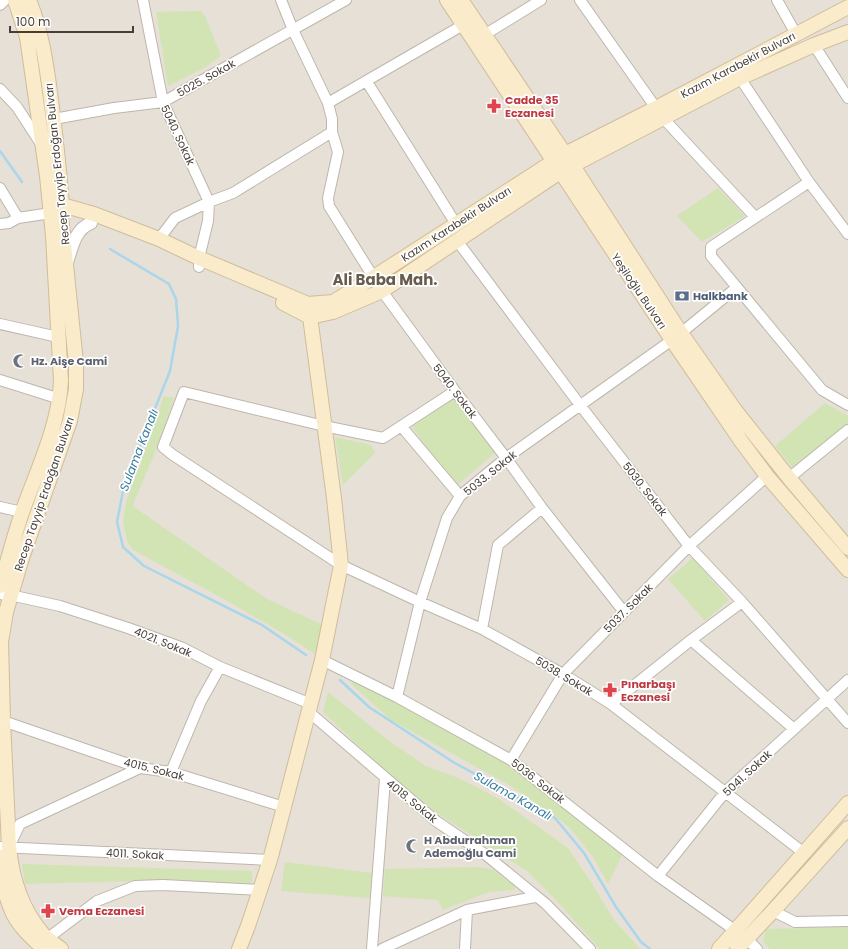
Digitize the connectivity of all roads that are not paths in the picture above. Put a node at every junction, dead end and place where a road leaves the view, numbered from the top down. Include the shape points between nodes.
1 (4, 0) edge
2 (15, 0) edge
3 (29, 0) edge
4 (143, 0) edge
5 (281, 0) edge
6 (346, 0) edge
7 (447, 0) edge
8 (461, 0) edge
9 (540, 0) edge
10 (580, 0) edge
11 (777, 0) edge
12 (0, 5) edge
13 (848, 7) edge
14 (463, 25) junction
15 (293, 30) junction
16 (848, 32) edge
17 (796, 34) junction
18 (484, 35) junction
19 (814, 44) junction
20 (740, 78) junction
21 (367, 82) junction
22 (0, 89) edge
23 (848, 98) edge
24 (163, 102) junction
25 (328, 103) junction
26 (659, 113) junction
27 (54, 119) junction
28 (332, 132) junction
29 (43, 148) junction
30 (564, 154) junction
31 (562, 167) junction
32 (809, 182) junction
33 (0, 188) edge
34 (209, 202) junction
35 (56, 210) junction
36 (755, 217) junction
37 (18, 218) junction
38 (91, 223) junction
39 (0, 224) edge
40 (456, 224) junction
41 (848, 234) edge
42 (159, 240) junction
43 (458, 242) junction
44 (199, 263) junction
45 (67, 264) junction
46 (374, 277) junction
47 (736, 288) junction
48 (382, 291) junction
49 (309, 311) junction
50 (0, 324) edge
51 (58, 337) junction
52 (676, 337) junction
53 (0, 380) edge
54 (455, 391) junction
55 (60, 399) junction
56 (580, 405) junction
57 (848, 405) edge
58 (324, 426) junction
59 (401, 426) junction
60 (848, 430) edge
61 (506, 458) junction
62 (767, 476) junction
63 (789, 478) junction
64 (460, 496) junction
65 (0, 507) edge
66 (542, 508) junction
67 (22, 512) junction
68 (689, 546) junction
69 (848, 548) edge
70 (341, 565) junction
71 (848, 570) edge
72 (3, 592) edge
73 (420, 602) junction
74 (742, 602) junction
75 (624, 612) junction
76 (482, 629) junction
77 (691, 640) junction
78 (322, 660) junction
79 (220, 667) junction
80 (563, 674) junction
81 (848, 680) edge
82 (397, 697) junction
83 (827, 700) junction
84 (611, 704) junction
85 (310, 708) junction
86 (3, 721) junction
87 (848, 723) edge
88 (794, 729) junction
89 (512, 760) junction
90 (140, 768) junction
91 (171, 772) junction
92 (385, 779) junction
93 (726, 792) junction
94 (848, 803) edge
95 (284, 807) junction
96 (848, 828) edge
97 (3, 850) edge
98 (804, 853) junction
99 (270, 860) junction
100 (658, 876) junction
101 (260, 890) junction
102 (3, 896) edge
103 (536, 897) junction
104 (467, 910) junction
105 (773, 911) junction
106 (848, 921) edge
107 (741, 935) junction
108 (46, 944) edge
109 (61, 949) edge
110 (239, 949) edge
111 (372, 949) edge
112 (382, 949) edge
113 (465, 949) edge
114 (590, 949) edge
115 (719, 949) edge
116 (737, 949) edge
117 (757, 949) edge

1 - 12 street
2 - 29 main road, Recep Tayyip Erdoğan Bulvarı via 27,37
3 - 27 main road, Recep Tayyip Erdoğan Bulvarı via 40,35
4 - 24 street, 5040. Sokak
5 - 15 street
6 - 15 street, 5025. Sokak
7 - 14 main road, Yeşiloğlu Bulvarı
8 - 18 main road
9 - 18 street
10 - 26 street
11 - 17 street
13 - 17 main road, Kazım Karabekir Bulvarı
14 - 21 street
14 - 31 main road, Yeşiloğlu Bulvarı
15 - 24 street, 5025. Sokak
15 - 25 street
16 - 19 main road, Kazım Karabekir Bulvarı
17 - 26 main road, Kazım Karabekir Bulvarı
18 - 30 main road
19 - 20 main road, Kazım Karabekir Bulvarı
19 - 23 street
20 - 26 main road, Kazım Karabekir Bulvarı
20 - 32 street
21 - 25 street
21 - 40 street
22 - 29 street via 16,107
24 - 27 street, 5025. Sokak
24 - 34 street, 5040. Sokak
25 - 28 street
26 - 30 main road, Kazım Karabekir Bulvarı
26 - 31 main road, Kazım Karabekir Bulvarı
26 - 36 street
27 - 35 main road, Recep Tayyip Erdoğan Bulvarı
28 - 34 street via 233,193
28 - 46 street, 5040. Sokak via 338,152 328,198 329,206
29 - 35 main road, Recep Tayyip Erdoğan Bulvarı
30 - 31 main road, Kazım Karabekir Bulvarı
31 - 40 main road, Kazım Karabekir Bulvarı
31 - 43 main road, Kazım Karabekir Bulvarı
31 - 52 main road, Yeşiloğlu Bulvarı
32 - 36 street
32 - 41 street
33 - 37 street
34 - 42 street via 175,218
34 - 44 street, 5040. Sokak via 208,221
35 - 37 street
35 - 38 main road, Kazım Karabekir Bulvarı
35 - 42 main road, Kazım Karabekir Bulvarı via 94,214
35 - 45 main road, Recep Tayyip Erdoğan Bulvarı
35 - 51 main road, Recep Tayyip Erdoğan Bulvarı
36 - 47 street via 712,247 711,256
37 - 39 street
38 - 44 main road, Kazım Karabekir Bulvarı
38 - 45 street via 77,233
40 - 46 main road, Kazım Karabekir Bulvarı
42 - 44 main road, Kazım Karabekir Bulvarı
43 - 48 main road, Kazım Karabekir Bulvarı
43 - 56 street, 5030. Sokak
44 - 49 main road, Kazım Karabekir Bulvarı
45 - 72 main road, Recep Tayyip Erdoğan Bulvarı via 76,363 74,406 24,551
46 - 48 street, 5040. Sokak
46 - 49 main road, Kazım Karabekir Bulvarı via 333,302
47 - 52 street, 5033. Sokak
47 - 57 street via 822,390
48 - 49 main road, Kazım Karabekir Bulvarı via 333,312
48 - 54 street, 5040. Sokak
49 - 58 main road
50 - 51 street
51 - 55 main road, Recep Tayyip Erdoğan Bulvarı
52 - 56 street, 5033. Sokak
52 - 62 main road, Yeşiloğlu Bulvarı via 741,441
52 - 63 main road, Yeşiloğlu Bulvarı
53 - 55 street
54 - 59 street
54 - 61 street, 5040. Sokak
55 - 67 main road, Recep Tayyip Erdoğan Bulvarı via 57,416
56 - 61 street, 5033. Sokak
56 - 68 street, 5030. Sokak
58 - 59 street via 383,438
58 - 70 main road
58 - 70 street, 5038. Sokak via 184,392 163,447
59 - 64 street
60 - 63 street
61 - 64 street, 5033. Sokak
61 - 66 street, 5040. Sokak
62 - 68 street, 5037. Sokak
62 - 71 main road, Yeşiloğlu Bulvarı
63 - 69 main road, Yeşiloğlu Bulvarı
64 - 73 street, 5033. Sokak via 447,518
65 - 67 street
66 - 75 street, 5040. Sokak
66 - 76 street via 498,545
67 - 72 main road, Recep Tayyip Erdoğan Bulvarı
68 - 74 street, 5030. Sokak
68 - 75 street, 5037. Sokak
70 - 73 street, 5038. Sokak
70 - 78 main road
72 - 79 street, 4021. Sokak via 60,606 128,628 183,648
72 - 86 main road, Recep Tayyip Erdoğan Bulvarı via 6,612 2,642
73 - 76 street, 5038. Sokak
73 - 82 street, 5033. Sokak
74 - 77 street
74 - 83 street, 5030. Sokak
75 - 80 street, 5037. Sokak
76 - 80 street, 5038. Sokak
77 - 84 street
77 - 88 street
78 - 82 street, 5036. Sokak
78 - 85 main road
79 - 85 street, 4021. Sokak
79 - 91 street via 201,701
80 - 84 street, 5038. Sokak
80 - 89 street, 5037. Sokak
81 - 83 street, 5041. Sokak
82 - 89 street, 5036. Sokak
83 - 87 street, 5030. Sokak
83 - 88 street, 5041. Sokak
84 - 93 street, 5038. Sokak
85 - 92 street, 4018. Sokak
85 - 95 main road
86 - 90 street, 4015. Sokak
86 - 97 main road, Recep Tayyip Erdoğan Bulvarı
88 - 93 street, 5041. Sokak
89 - 100 street, 5036. Sokak
90 - 91 street, 4015. Sokak
90 - 97 street via 20,824
91 - 95 street, 4015. Sokak
92 - 103 street, 4018. Sokak via 436,821 486,855
92 - 111 street
93 - 98 street, 5038. Sokak
93 - 100 street, 5041. Sokak
94 - 98 main road
95 - 99 main road
96 - 105 main road
97 - 99 street, 4011. Sokak
97 - 102 main road, Recep Tayyip Erdoğan Bulvarı
97 - 108 main road, Recep Tayyip Erdoğan Bulvarı via 25,908 42,933
98 - 107 main road
99 - 101 main road
100 - 107 street, 5036. Sokak
101 - 108 street via 135,886 97,901
101 - 110 main road
102 - 108 main road, Recep Tayyip Erdoğan Bulvarı via 27,933
103 - 104 street
103 - 114 street, 4018. Sokak
104 - 112 street
104 - 113 street
105 - 106 street via 795,922
105 - 107 main road
107 - 115 main road
107 - 116 main road
107 - 117 street, 5036. Sokak
108 - 109 main road, Recep Tayyip Erdoğan Bulvarı

